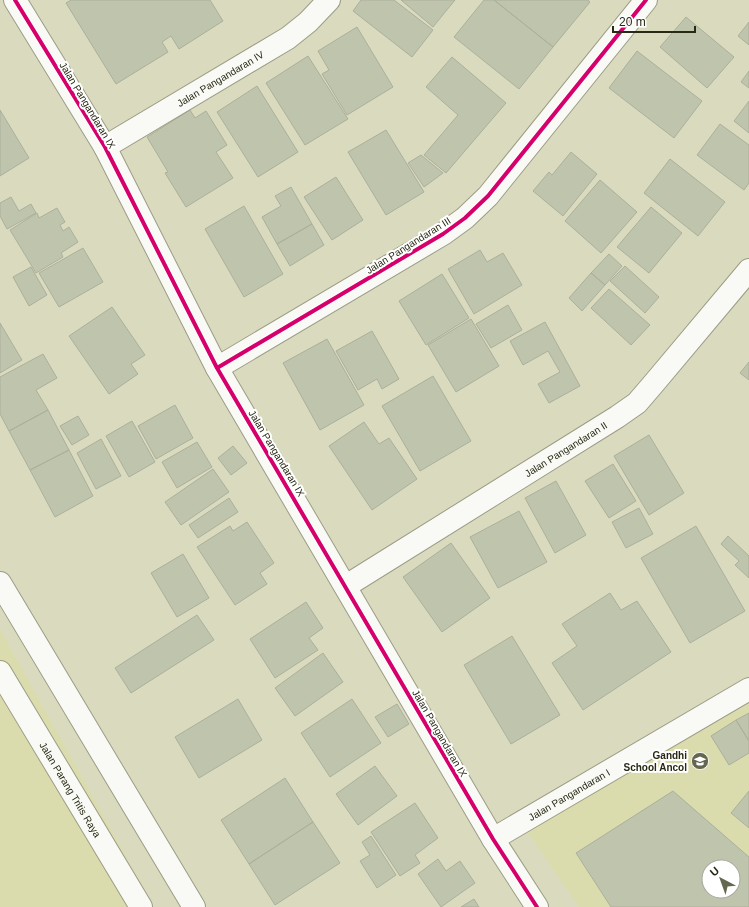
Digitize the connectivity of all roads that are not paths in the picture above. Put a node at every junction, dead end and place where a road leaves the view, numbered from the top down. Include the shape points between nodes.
1 (15, 0) edge
2 (329, 0) edge
3 (646, 0) edge
4 (105, 147) junction
5 (749, 270) edge
6 (217, 368) junction
7 (0, 583) edge
8 (346, 586) junction
9 (0, 672) edge
10 (749, 689) edge
11 (493, 839) junction
12 (141, 907) edge
13 (194, 907) edge
14 (537, 907) edge

1 - 4 street, Jalan Pangandaran IX
2 - 4 street, Jalan Pangandaran IV via 288,38
3 - 6 street, Jalan Pangandaran III via 488,196 466,218
4 - 6 street, Jalan Pangandaran IX
5 - 8 street, Jalan Pangandaran II via 636,403
6 - 8 street, Jalan Pangandaran IX
7 - 13 street
8 - 11 street, Jalan Pangandaran IX
9 - 12 street, Jalan Parang Tritis Raya
10 - 11 street, Jalan Pangandaran I
11 - 14 street, Jalan Pangandaran IX

